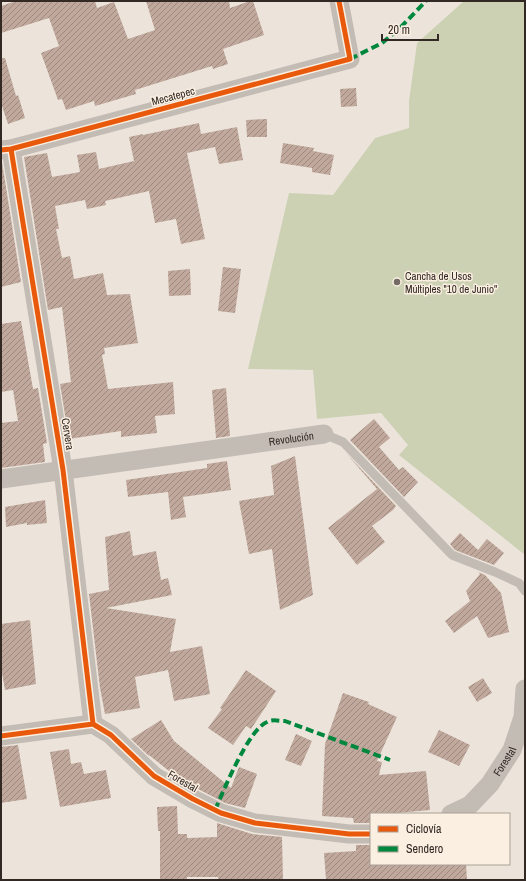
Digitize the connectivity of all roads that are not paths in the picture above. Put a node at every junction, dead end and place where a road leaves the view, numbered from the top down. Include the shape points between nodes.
1 (338, 1) edge
2 (6, 150) edge
3 (324, 434) joint
4 (64, 470) junction
5 (1, 479) edge
6 (525, 591) edge
7 (525, 690) edge
8 (93, 724) junction
9 (1, 736) edge
10 (454, 813) edge
11 (370, 834) edge

1 - 2 street, Mecatepec via 350,59
2 - 4 street, Cervera
3 - 4 street, Revolución
3 - 6 lane, Revolución via 343,442 452,555 519,583
4 - 5 street, Revolución
4 - 8 street, Cervera
7 - 10 street, Forestal via 523,717 512,750 490,784 470,805
8 - 9 street
8 - 11 street, Forestal via 111,735 154,776 221,813 255,823

